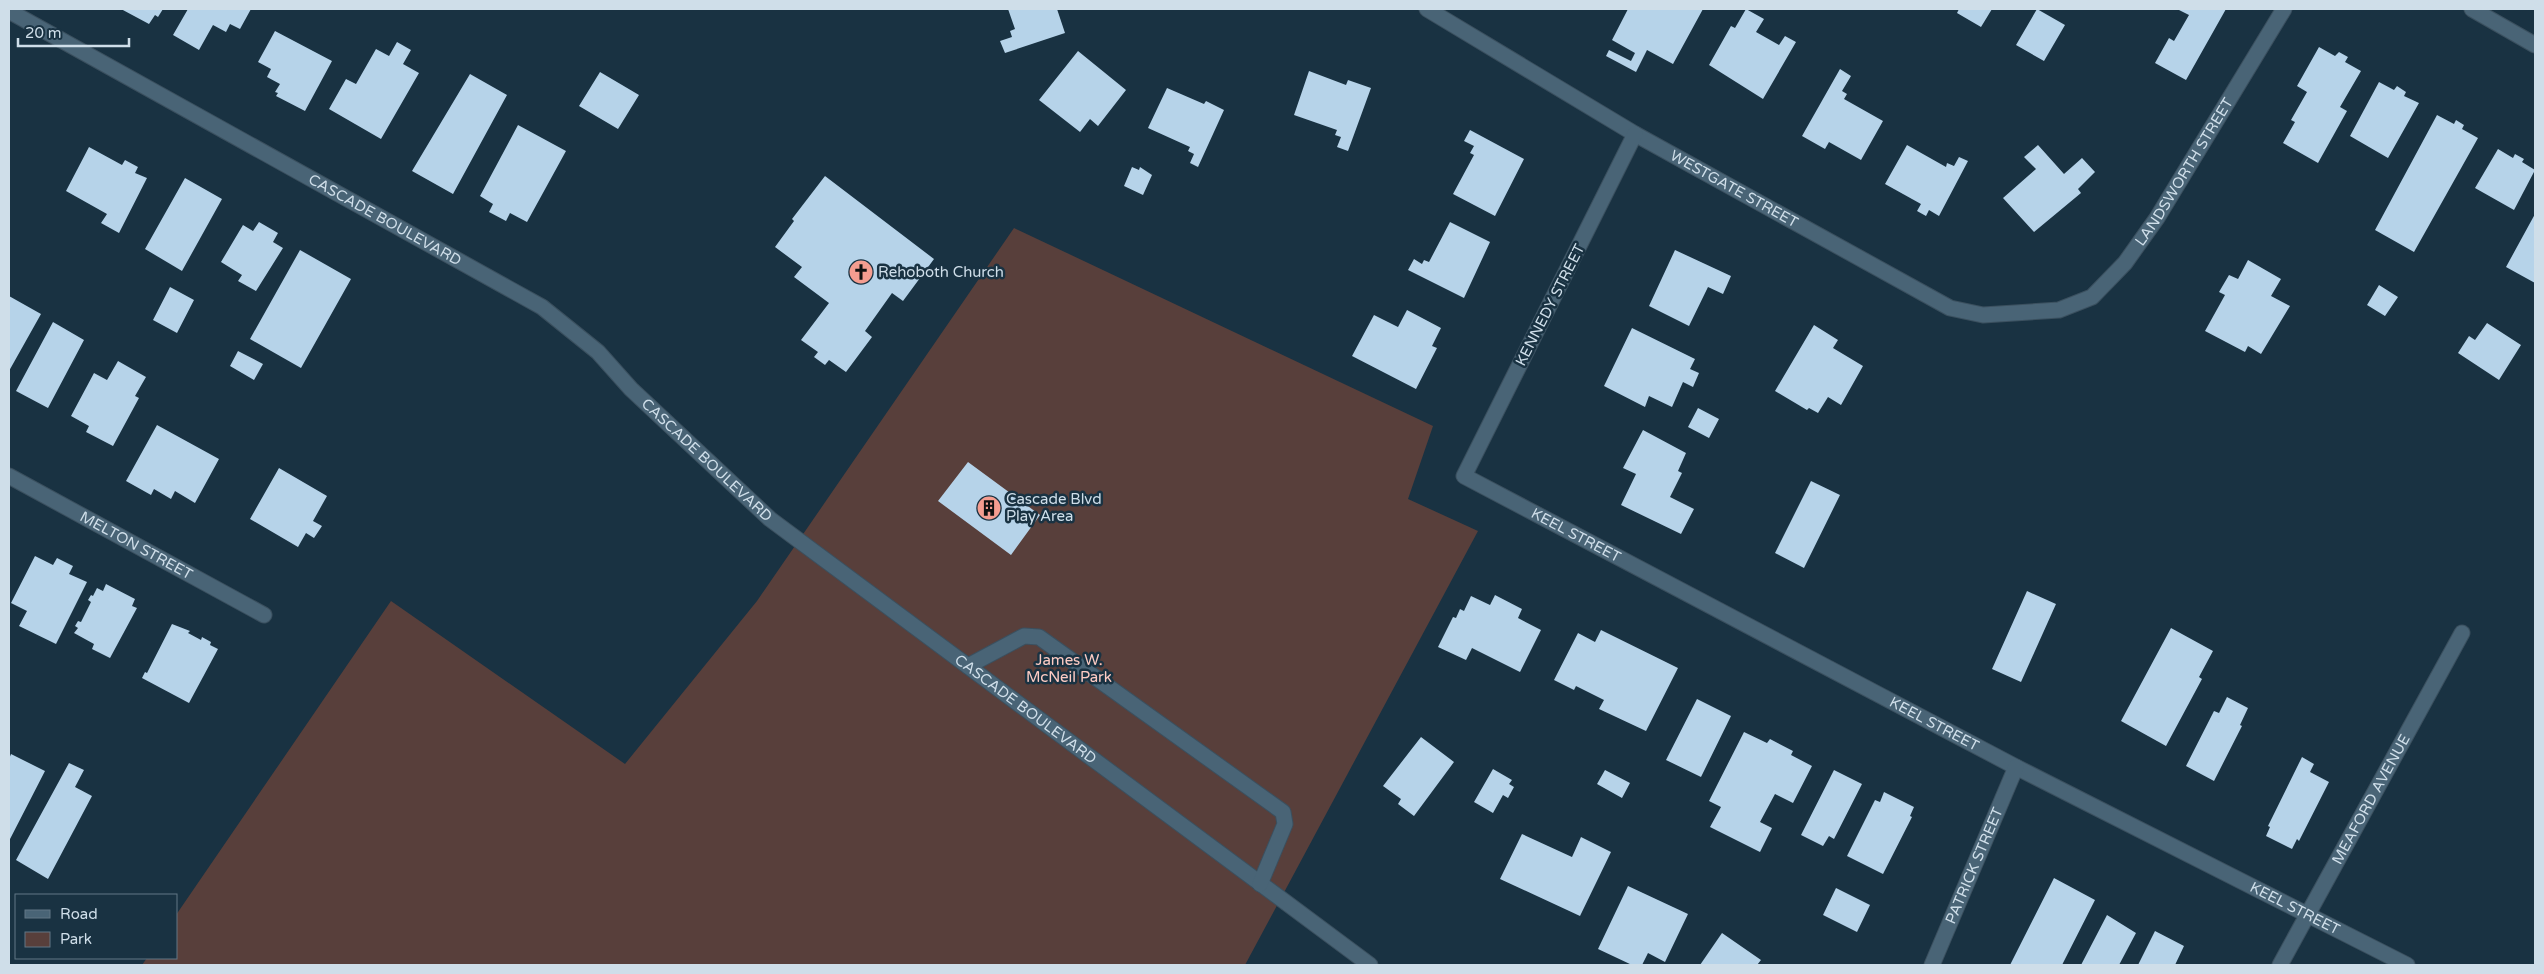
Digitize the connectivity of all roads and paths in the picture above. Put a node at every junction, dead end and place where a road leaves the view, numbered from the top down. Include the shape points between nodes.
1 (1427, 9) edge
2 (2284, 9) edge
3 (2472, 9) edge
4 (9, 12) edge
5 (2535, 45) edge
6 (1635, 134) junction
7 (2059, 310) joint
8 (9, 476) edge
9 (1464, 476) joint
10 (264, 615) dead end
11 (2462, 633) dead end
12 (968, 666) junction
13 (2016, 767) junction
14 (1260, 884) junction
15 (2306, 915) junction
16 (1370, 965) edge
17 (1932, 965) edge
18 (2280, 965) edge
19 (2407, 965) edge

1 - 6 street, WESTGATE STREET
2 - 7 street, LANDSWORTH STREET via 2167,202 2125,263 2092,297
3 - 5 street
4 - 12 street, CASCADE BOULEVARD via 542,307 598,352 631,389 770,519
6 - 7 street, WESTGATE STREET via 1950,308 1982,315
6 - 9 street, KENNEDY STREET
8 - 10 street, MELTON STREET
9 - 13 street, KEEL STREET
11 - 15 street, MEAFORD AVENUE
12 - 14 street, CASCADE BOULEVARD
12 - 14 street via 1024,636 1039,637 1283,812 1285,824
13 - 15 street, KEEL STREET
13 - 17 street, PATRICK STREET
14 - 16 street, CASCADE BOULEVARD
15 - 18 street, MEAFORD AVENUE
15 - 19 street, KEEL STREET

